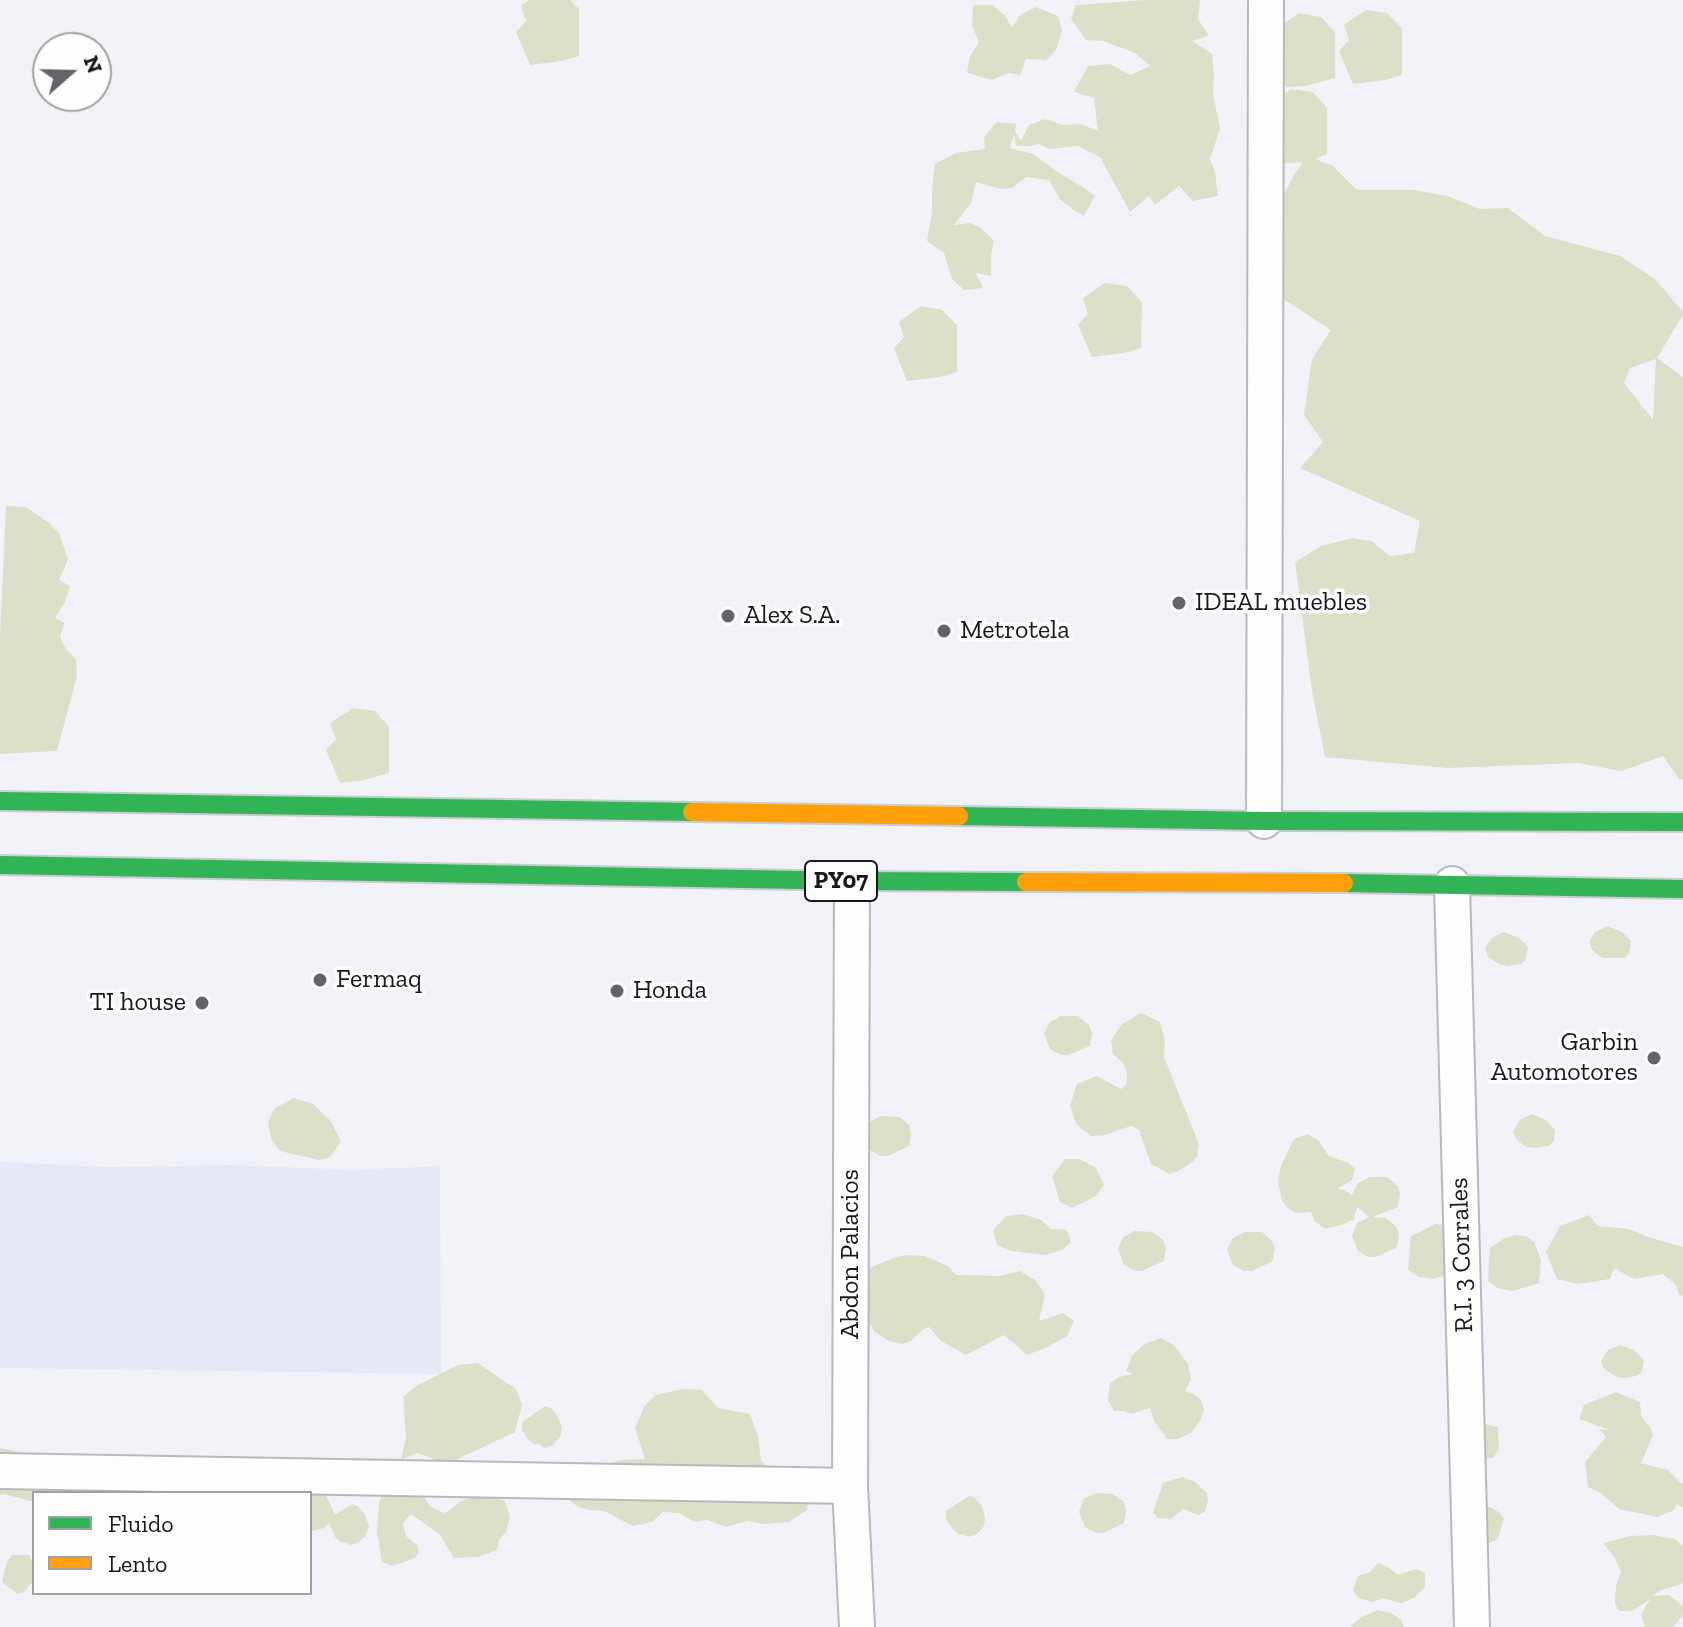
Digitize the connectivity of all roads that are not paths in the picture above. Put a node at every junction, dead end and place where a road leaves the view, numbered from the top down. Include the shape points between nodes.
1 (1266, 0) edge
2 (0, 801) edge
3 (1264, 821) junction
4 (1683, 822) edge
5 (0, 865) edge
6 (852, 881) junction
7 (1452, 884) junction
8 (1683, 889) edge
9 (0, 1471) edge
10 (850, 1486) junction
11 (857, 1627) edge
12 (1472, 1627) edge

1 - 3 street
2 - 3 highway
3 - 4 highway
5 - 6 highway, PY07
6 - 7 highway, PY07
6 - 10 street, Abdon Palacios
7 - 8 highway, PY07
7 - 12 street, R.I. 3 Corrales
9 - 10 street
10 - 11 street, Abdon Palacios

